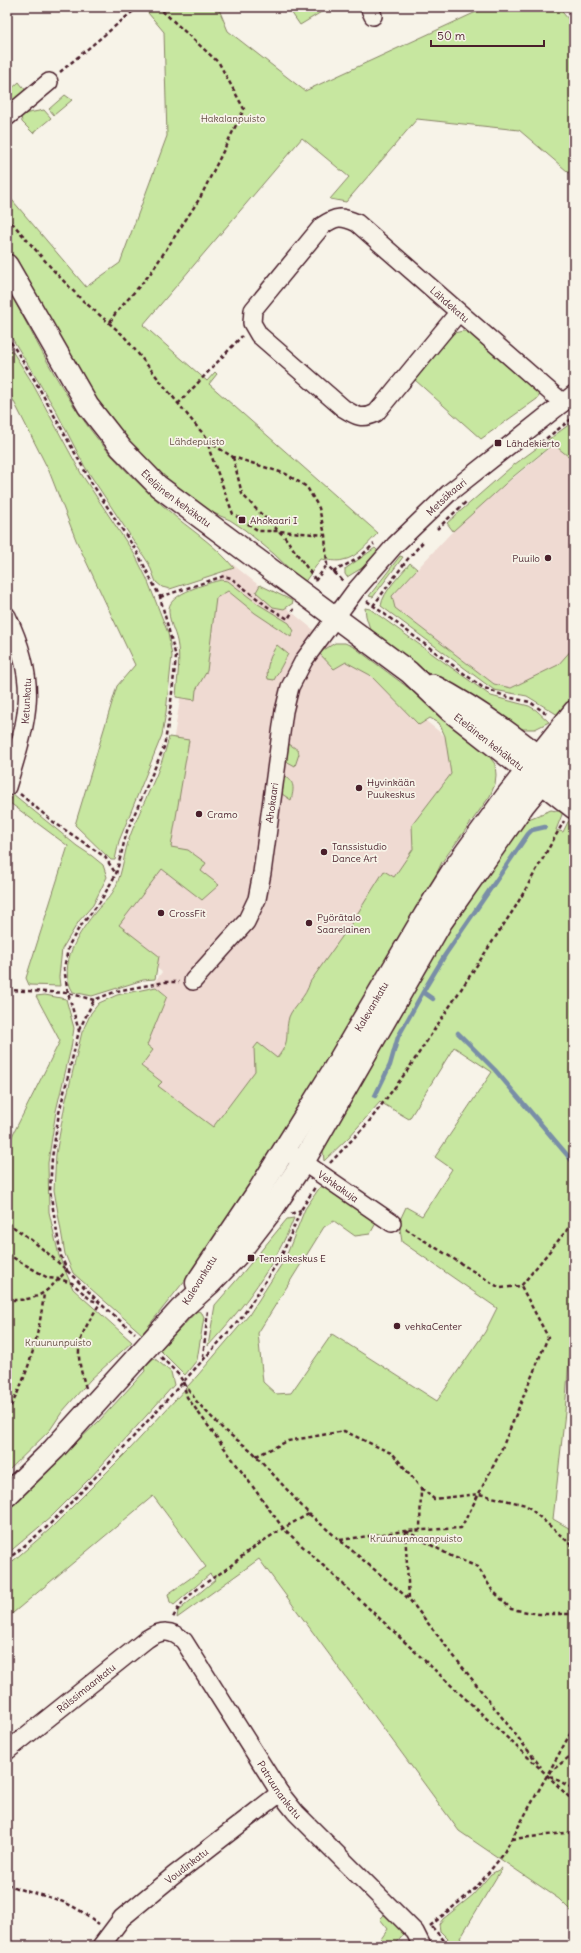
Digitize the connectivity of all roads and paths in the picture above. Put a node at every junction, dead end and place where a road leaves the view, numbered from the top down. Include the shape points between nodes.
1 (138, 7) edge
2 (158, 7) edge
3 (565, 7) edge
4 (574, 18) edge
5 (49, 82) joint
6 (7, 117) edge
7 (7, 217) edge
8 (7, 265) edge
9 (458, 313) junction
10 (110, 322) junction
11 (252, 323) junction
12 (7, 336) edge
13 (568, 399) edge
14 (178, 404) junction
15 (574, 417) edge
16 (207, 438) junction
17 (532, 449) dead end
18 (233, 457) junction
19 (472, 496) dead end
20 (279, 531) junction
21 (433, 532) dead end
22 (325, 535) junction
23 (428, 537) dead end
24 (327, 565) junction
25 (311, 587) junction
26 (355, 591) junction
27 (160, 597) junction
28 (373, 606) junction
29 (7, 616) edge
30 (336, 616) junction
31 (570, 727) edge
32 (540, 769) junction
33 (574, 784) edge
34 (8, 786) edge
35 (573, 807) edge
36 (116, 874) junction
37 (193, 981) joint
38 (7, 990) edge
39 (68, 993) junction
40 (94, 1000) junction
41 (79, 1031) junction
42 (284, 1150) junction
43 (303, 1162) junction
44 (322, 1174) junction
45 (7, 1223) edge
46 (392, 1223) joint
47 (574, 1226) edge
48 (7, 1254) edge
49 (67, 1270) junction
50 (59, 1279) junction
51 (521, 1286) junction
52 (44, 1293) junction
53 (7, 1300) edge
54 (100, 1303) junction
55 (181, 1309) junction
56 (138, 1336) dead end
57 (158, 1354) dead end
58 (183, 1381) junction
59 (83, 1392) dead end
60 (7, 1412) edge
61 (54, 1449) junction
62 (256, 1456) junction
63 (7, 1482) edge
64 (421, 1488) junction
65 (479, 1494) junction
66 (7, 1495) edge
67 (309, 1514) junction
68 (283, 1528) junction
69 (420, 1530) junction
70 (405, 1531) junction
71 (340, 1540) junction
72 (574, 1547) edge
73 (7, 1560) edge
74 (409, 1599) junction
75 (574, 1614) edge
76 (167, 1631) junction
77 (574, 1727) edge
78 (7, 1751) edge
79 (574, 1753) edge
80 (547, 1775) junction
81 (574, 1789) edge
82 (280, 1793) junction
83 (574, 1802) edge
84 (574, 1832) edge
85 (511, 1839) junction
86 (7, 1884) edge
87 (431, 1926) junction
88 (418, 1939) edge
89 (109, 1942) edge
90 (400, 1946) edge
91 (449, 1946) edge

1 - 5 path
2 - 10 path via 218,63 244,109 200,198 150,274
3 - 4 path
5 - 6 street
7 - 10 path via 76,294
8 - 25 street, Eteläinen kehäkatu via 88,406 122,448 158,486
9 - 11 street via 376,413 368,417 356,416 342,408 259,335
9 - 11 street, Lähdekatu via 357,223 344,217 332,219 322,226 262,297 253,310
9 - 13 street, Lähdekatu
10 - 14 path via 140,354
11 - 14 path
12 - 27 path via 91,482 137,552
13 - 26 street, Metsäkaari via 449,493 414,526
14 - 16 path
15 - 17 path
16 - 18 path via 214,446
16 - 20 path via 233,514 259,531
18 - 20 path via 242,494
18 - 22 path via 286,474 307,487 319,508
19 - 21 path
20 - 22 path
20 - 25 path
22 - 24 path
23 - 28 path via 407,560
24 - 25 path
24 - 26 path
25 - 27 path via 288,619 231,578 224,576
25 - 30 street, Eteläinen kehäkatu
26 - 28 path
26 - 30 street, Metsäkaari
27 - 36 path via 176,657 169,719 164,747 127,831
28 - 31 path via 482,687 507,697 530,702
29 - 34 street, Ketunkatu via 23,653 28,691 24,733
30 - 32 street, Eteläinen kehäkatu via 409,672 450,711
30 - 37 street, Ahokaari via 304,660 290,686 284,711 257,899 246,922
31 - 32 main road, Kalevankatu
32 - 33 street, Eteläinen kehäkatu
32 - 35 street, Eteläinen kehäkatu
32 - 42 main road, Kalevankatu via 454,869
32 - 43 main road, Kalevankatu via 515,817 441,922
34 - 36 path via 52,821 105,857
35 - 44 path via 516,906 407,1071 368,1123 328,1164
36 - 39 path via 69,946 64,968
37 - 40 path via 165,982 124,990
38 - 39 path
39 - 40 path
39 - 41 path
40 - 41 path
41 - 49 path via 59,1113 51,1171 50,1191 54,1222 61,1256
42 - 43 street, Vehkakuja
42 - 55 main road, Kalevankatu
43 - 44 street, Vehkakuja
43 - 55 main road, Kalevankatu via 270,1212 236,1256
44 - 46 street, Vehkakuja
44 - 58 path via 301,1210 281,1257 242,1317
45 - 49 path
46 - 51 path via 406,1229 500,1288
47 - 51 path via 571,1226
48 - 50 path via 48,1278
49 - 50 path
49 - 54 path
50 - 52 path
50 - 54 path via 72,1283 91,1300
51 - 65 path via 548,1337 500,1453
52 - 53 path via 26,1301
52 - 60 path via 37,1337
54 - 56 path
54 - 59 path via 80,1339 78,1354 86,1388
55 - 61 main road, Kalevankatu
57 - 58 path
58 - 62 path via 197,1402 225,1431
58 - 68 path via 187,1397
58 - 73 path via 115,1457 47,1527
61 - 63 main road, Kalevankatu
61 - 66 main road, Kalevankatu
62 - 64 path via 288,1441 344,1431 393,1454
62 - 67 path
64 - 65 path via 434,1499
64 - 69 path
65 - 69 path via 461,1528
65 - 72 path via 526,1505
67 - 68 path
67 - 71 path
68 - 76 path via 194,1591 176,1610
68 - 80 path
69 - 70 path
70 - 71 path
70 - 74 path
70 - 75 path via 451,1556 478,1567 492,1590 511,1609 539,1614
71 - 74 path
74 - 80 path
76 - 78 street, Rälssimaankatu via 155,1633 135,1647
76 - 82 street, Patruunankatu via 184,1641
77 - 80 path
79 - 80 path
80 - 81 path
80 - 83 path
80 - 85 path
82 - 88 street, Patruunankatu via 296,1813
82 - 89 street, Voudinkatu via 122,1918
84 - 85 path
85 - 87 path via 502,1856 476,1888
86 - 89 path via 60,1900 84,1913 103,1927
87 - 88 path
87 - 91 path
88 - 90 path

